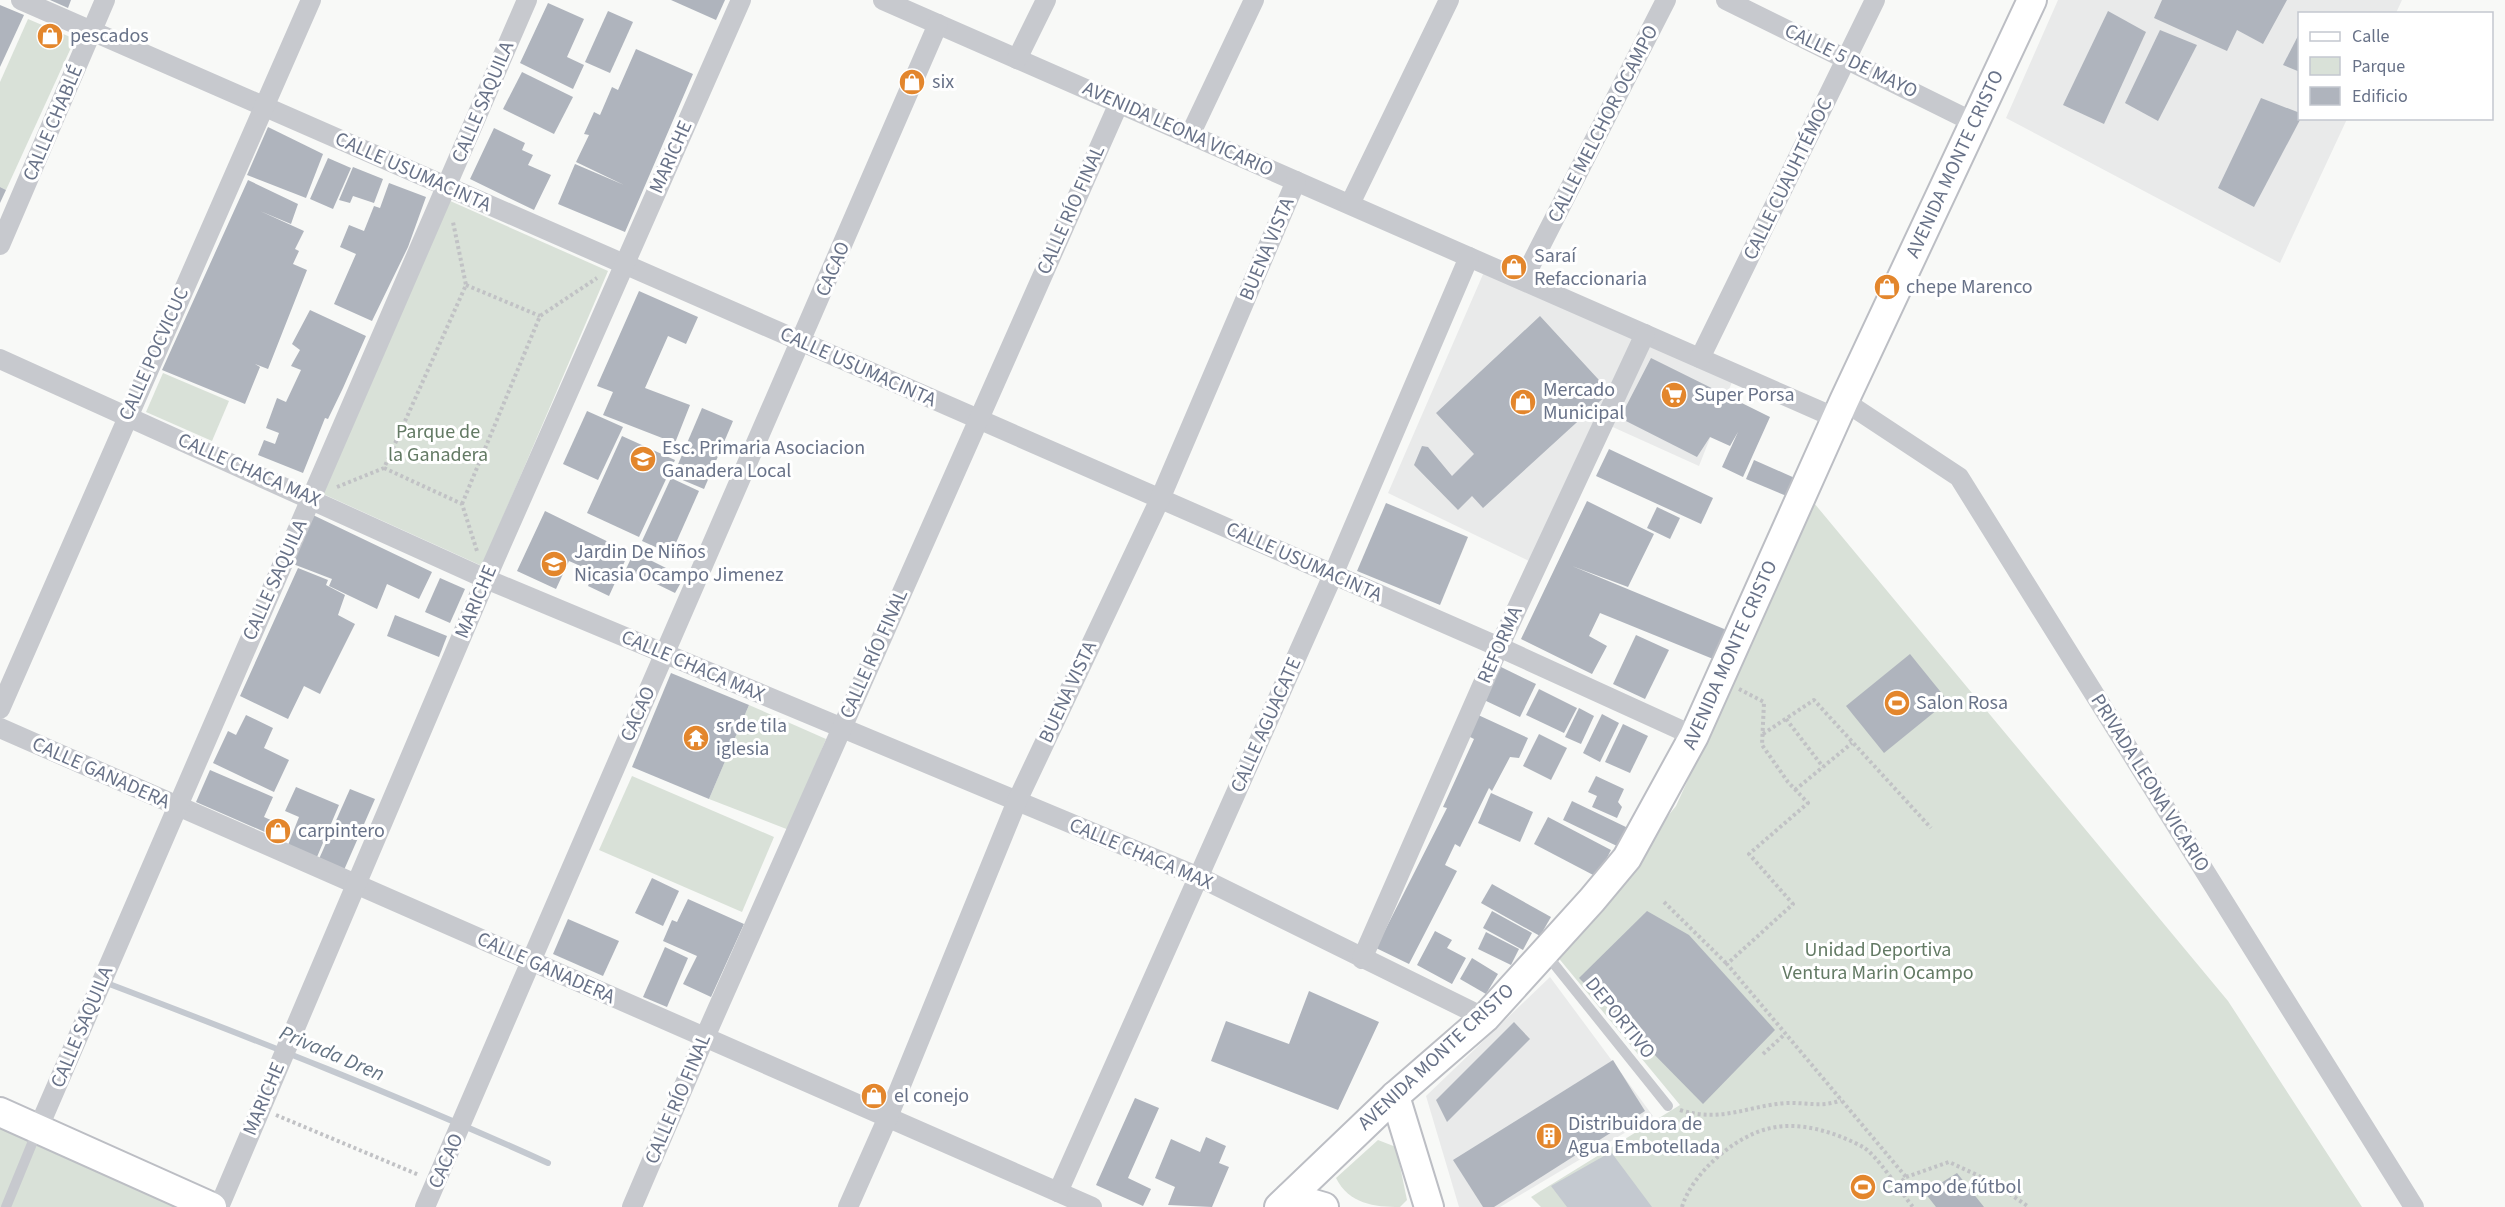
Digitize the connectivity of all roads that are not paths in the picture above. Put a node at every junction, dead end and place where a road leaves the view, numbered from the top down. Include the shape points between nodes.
1 (21, 0) edge
2 (105, 0) edge
3 (311, 0) edge
4 (527, 0) edge
5 (741, 0) edge
6 (883, 0) edge
7 (1046, 0) edge
8 (1254, 0) edge
9 (1449, 0) edge
10 (1666, 0) edge
11 (1726, 0) edge
12 (1875, 0) edge
13 (2032, 0) edge
14 (938, 24) junction
15 (92, 32) junction
16 (1848, 58) junction
17 (1017, 59) junction
18 (1119, 103) junction
19 (262, 106) junction
20 (1975, 123) junction
21 (1191, 135) junction
22 (1296, 181) junction
23 (446, 187) junction
24 (1350, 204) junction
25 (0, 245) edge
26 (1469, 256) junction
27 (622, 264) junction
28 (1522, 280) junction
29 (1646, 334) junction
30 (802, 343) junction
31 (1700, 358) junction
32 (0, 359) edge
33 (1840, 410) junction
34 (127, 416) junction
35 (978, 420) junction
36 (311, 498) junction
37 (1160, 499) junction
38 (1333, 575) junction
39 (486, 579) junction
40 (1499, 647) junction
41 (665, 654) junction
42 (0, 709) edge
43 (842, 727) junction
44 (0, 728) edge
45 (1694, 736) junction
46 (1017, 801) junction
47 (176, 806) junction
48 (1199, 877) junction
49 (355, 884) junction
50 (1544, 952) junction
51 (1362, 959) junction
52 (530, 960) junction
53 (1485, 1018) junction
54 (705, 1037) junction
55 (1395, 1096) junction
56 (1668, 1106) road end
57 (0, 1112) edge
58 (888, 1117) junction
59 (38, 1129) junction
60 (1058, 1192) junction
61 (1285, 1202) edge
62 (6, 1207) edge
63 (212, 1207) edge
64 (219, 1207) edge
65 (425, 1207) edge
66 (632, 1207) edge
67 (848, 1207) edge
68 (1092, 1207) edge
69 (1324, 1207) edge
70 (1429, 1207) edge
71 (2414, 1207) edge

1 - 15 street, CALLE USUMACINTA
2 - 15 street, CALLE CHABLÉ
3 - 19 street, CALLE POCVICUC
4 - 23 street, CALLE SAQUILA
5 - 27 street, MARICHE
6 - 14 street, AVENIDA LEONA VICARIO
7 - 17 street
8 - 21 street
9 - 24 street
10 - 28 street, CALLE MELCHOR OCAMPO
11 - 16 street, CALLE 5 DE MAYO
12 - 16 street, CALLE CUAUHTÉMOC
13 - 20 main road, AVENIDA MONTE CRISTO
14 - 17 street, AVENIDA LEONA VICARIO
14 - 30 street, CACAO
15 - 19 street, CALLE USUMACINTA
15 - 25 street, CALLE CHABLÉ
16 - 20 street, CALLE 5 DE MAYO
16 - 31 street, CALLE CUAUHTÉMOC
17 - 18 street, AVENIDA LEONA VICARIO
18 - 21 street, AVENIDA LEONA VICARIO
18 - 35 street, CALLE RÍO FINAL
19 - 23 street, CALLE USUMACINTA
19 - 34 street, CALLE POCVICUC
20 - 33 main road, AVENIDA MONTE CRISTO
21 - 22 street, AVENIDA LEONA VICARIO
22 - 24 street, AVENIDA LEONA VICARIO
22 - 37 street, BUENA VISTA
23 - 27 street, CALLE USUMACINTA
23 - 36 street, CALLE SAQUILA
24 - 26 street, AVENIDA LEONA VICARIO
26 - 28 street, AVENIDA LEONA VICARIO
26 - 38 street, CALLE AGUACATE
27 - 30 street, CALLE USUMACINTA
27 - 39 street, MARICHE
28 - 29 street, AVENIDA LEONA VICARIO
29 - 31 street, AVENIDA LEONA VICARIO
29 - 40 street, REFORMA
30 - 35 street, CALLE USUMACINTA
30 - 41 street, CACAO
31 - 33 street, AVENIDA LEONA VICARIO
32 - 34 street, CALLE CHACA MAX
33 - 45 main road, AVENIDA MONTE CRISTO
33 - 71 street, PRIVADA LEONA VICARIO via 1959,477
34 - 36 street, CALLE CHACA MAX
34 - 42 street, CALLE POCVICUC
35 - 37 street, CALLE USUMACINTA
35 - 43 street, CALLE RÍO FINAL
36 - 39 street, CALLE CHACA MAX
36 - 47 street, CALLE SAQUILA
37 - 38 street, CALLE USUMACINTA
37 - 46 street, BUENA VISTA
38 - 40 street, CALLE USUMACINTA
38 - 48 street, CALLE AGUACATE
39 - 41 street, CALLE CHACA MAX
39 - 49 street, MARICHE
40 - 45 street, CALLE USUMACINTA
40 - 51 street, REFORMA
41 - 43 street, CALLE CHACA MAX
41 - 52 street, CACAO
43 - 46 street, CALLE CHACA MAX
43 - 54 street, CALLE RÍO FINAL
44 - 47 street, CALLE GANADERA
45 - 50 main road, AVENIDA MONTE CRISTO via 1627,858
46 - 48 street, CALLE CHACA MAX
46 - 58 street, BUENA VISTA
47 - 49 street, CALLE GANADERA
47 - 59 street, CALLE SAQUILA
48 - 51 street, CALLE CHACA MAX
48 - 60 street, CALLE AGUACATE
49 - 52 street, CALLE GANADERA
49 - 64 street, MARICHE
50 - 53 main road, AVENIDA MONTE CRISTO
50 - 56 lane, DEPORTIVO
51 - 53 street, CALLE CHACA MAX
52 - 54 street, CALLE GANADERA
52 - 65 street, CACAO
53 - 55 main road, AVENIDA MONTE CRISTO
54 - 58 street, CALLE GANADERA
54 - 66 street, CALLE RÍO FINAL
55 - 61 main road, AVENIDA MONTE CRISTO
55 - 70 main road
57 - 59 main road
58 - 60 street, CALLE GANADERA
58 - 67 street, BUENA VISTA
59 - 62 lane
59 - 63 main road
60 - 68 street, CALLE GANADERA
61 - 69 main road

